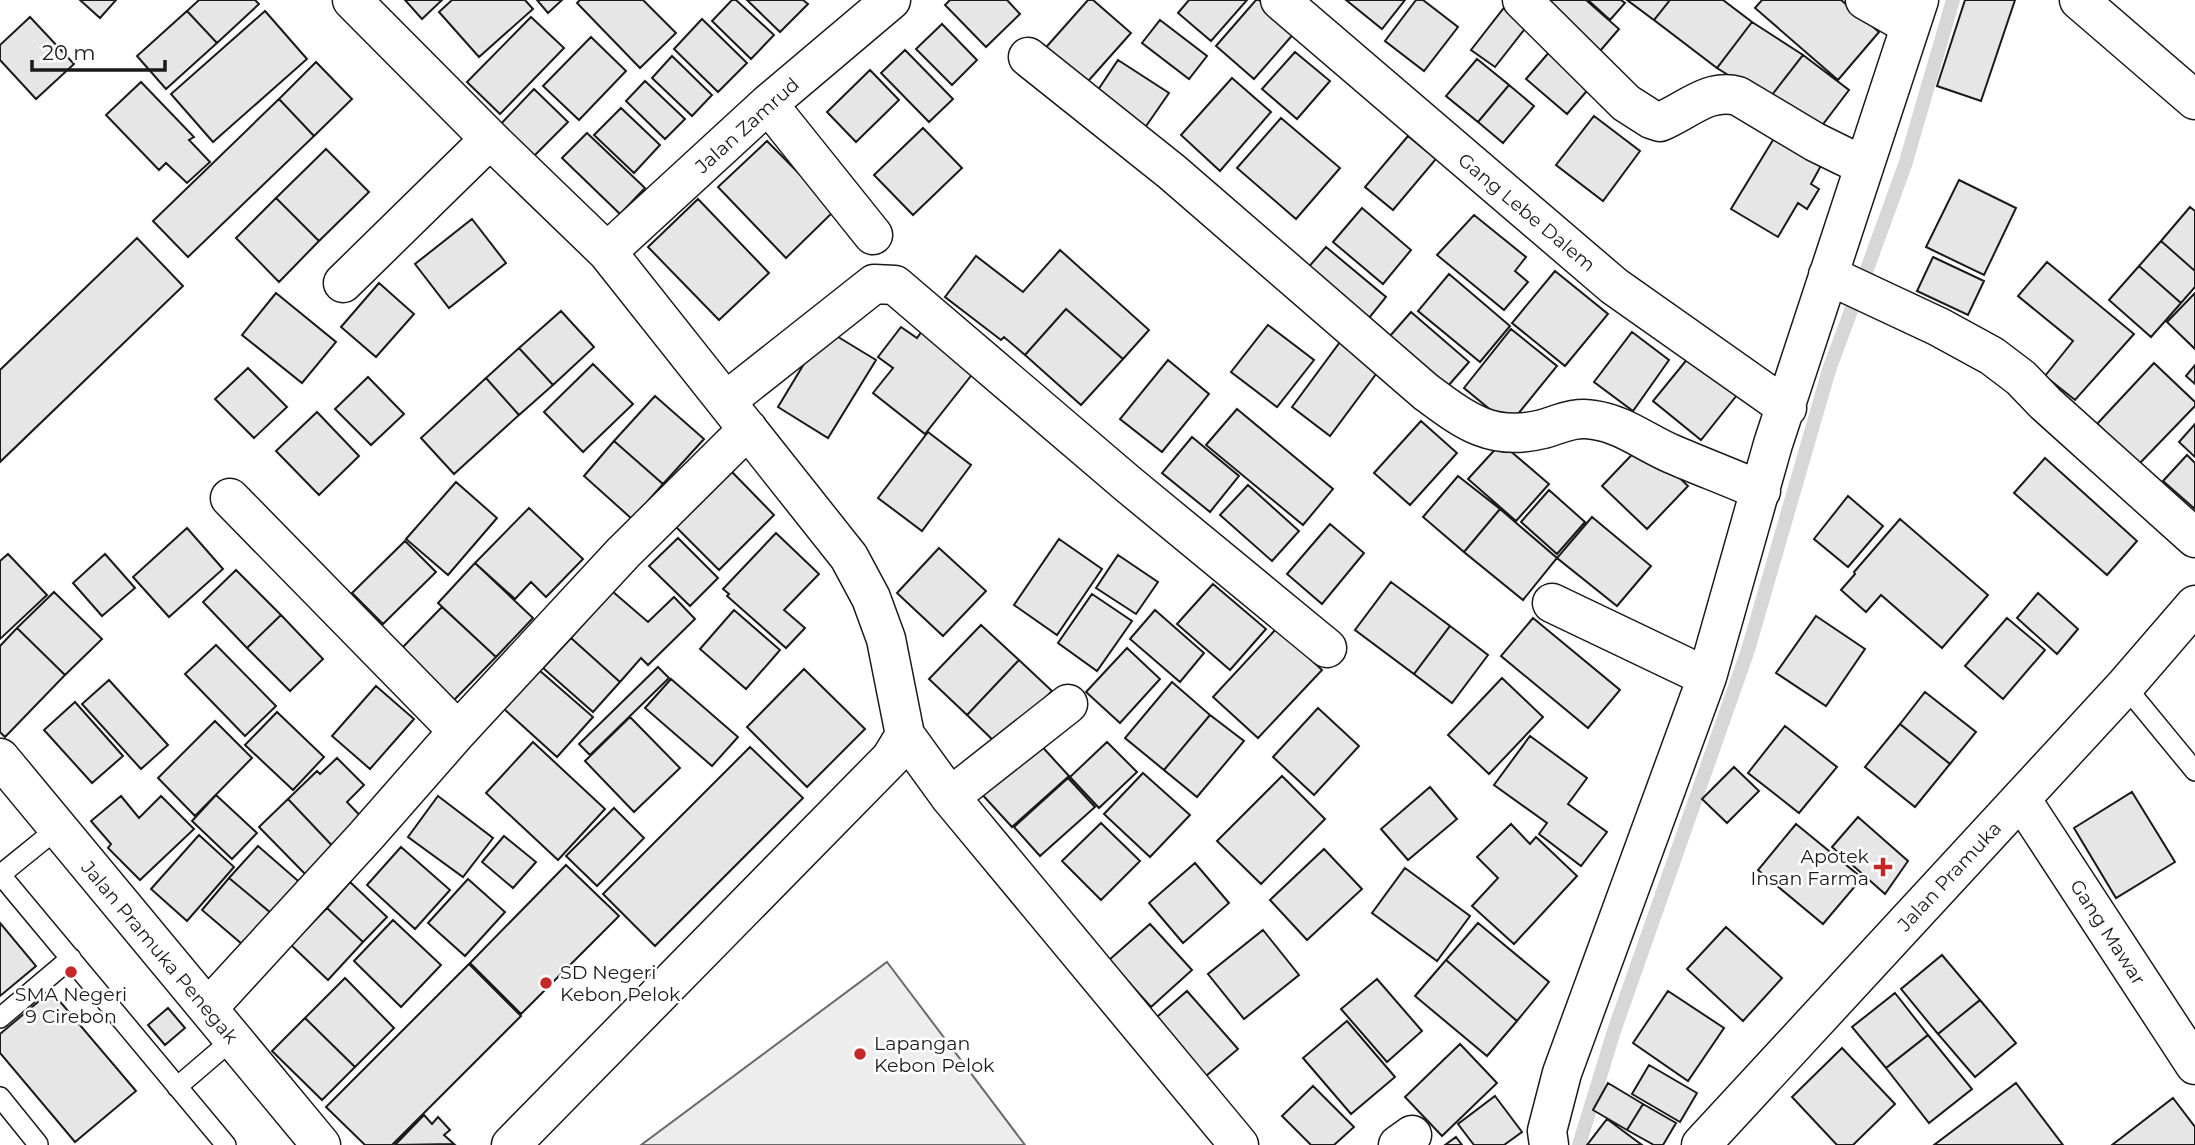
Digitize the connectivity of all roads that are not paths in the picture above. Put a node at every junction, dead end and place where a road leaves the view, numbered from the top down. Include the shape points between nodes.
1 (352, 0) edge
2 (891, 0) edge
3 (1280, 0) edge
4 (1522, 0) edge
5 (1865, 0) edge
6 (2079, 0) edge
7 (1914, 12) edge
8 (1028, 57) dead end
9 (2195, 100) edge
10 (768, 104) junction
11 (490, 139) junction
12 (1864, 166) junction
13 (873, 235) dead end
14 (607, 252) junction
15 (1828, 275) junction
16 (343, 283) dead end
17 (1787, 408) junction
18 (737, 415) junction
19 (1761, 491) junction
20 (230, 498) dead end
21 (2195, 538) edge
22 (1552, 603) dead end
23 (2195, 605) edge
24 (1327, 648) dead end
25 (1707, 677) junction
26 (2125, 686) junction
27 (1068, 704) dead end
28 (458, 731) junction
29 (905, 735) junction
30 (0, 758) edge
31 (2195, 771) edge
32 (950, 797) junction
33 (2021, 799) junction
34 (58, 828) junction
35 (0, 875) edge
36 (71, 958) junction
37 (208, 1009) junction
38 (0, 1018) edge
39 (233, 1039) junction
40 (2195, 1065) edge
41 (177, 1087) junction
42 (0, 1097) edge
43 (38, 1144) edge
44 (226, 1145) edge
45 (321, 1145) edge
46 (511, 1145) edge
47 (1239, 1145) edge
48 (1549, 1145) edge
49 (1701, 1145) edge

1 - 11 street
2 - 10 street, Jalan Zamrud
3 - 17 street, Gang Lebe Dalem via 1614,286
4 - 12 street via 1626,103 1651,119 1660,122 1715,93 1727,93
5 - 7 street
6 - 9 street
7 - 12 street
8 - 19 street via 1453,412 1508,435 1592,419
10 - 13 street
10 - 14 street, Jalan Zamrud
11 - 14 street
11 - 16 street
12 - 15 street
14 - 18 street
15 - 17 street
15 - 21 street via 1992,356
17 - 19 street
18 - 24 street via 874,284 895,285
18 - 28 street via 623,552
18 - 29 street via 849,556 886,639
19 - 25 street
20 - 28 street
22 - 25 street
23 - 26 street, Jalan Pramuka
25 - 48 street via 1562,1073 1547,1131
26 - 31 lane
26 - 33 street, Jalan Pramuka
27 - 32 street
28 - 37 street
29 - 32 street
29 - 46 street via 891,758
30 - 34 street, Jalan Pramuka Penegak
32 - 47 street
33 - 40 street, Gang Mawar
33 - 49 street, Jalan Pramuka
34 - 35 lane
34 - 37 street, Jalan Pramuka Penegak
35 - 36 lane
36 - 38 lane
36 - 41 lane
37 - 39 street, Jalan Pramuka Penegak
39 - 41 lane
39 - 45 street, Jalan Pramuka Penegak
41 - 44 lane
42 - 43 lane

